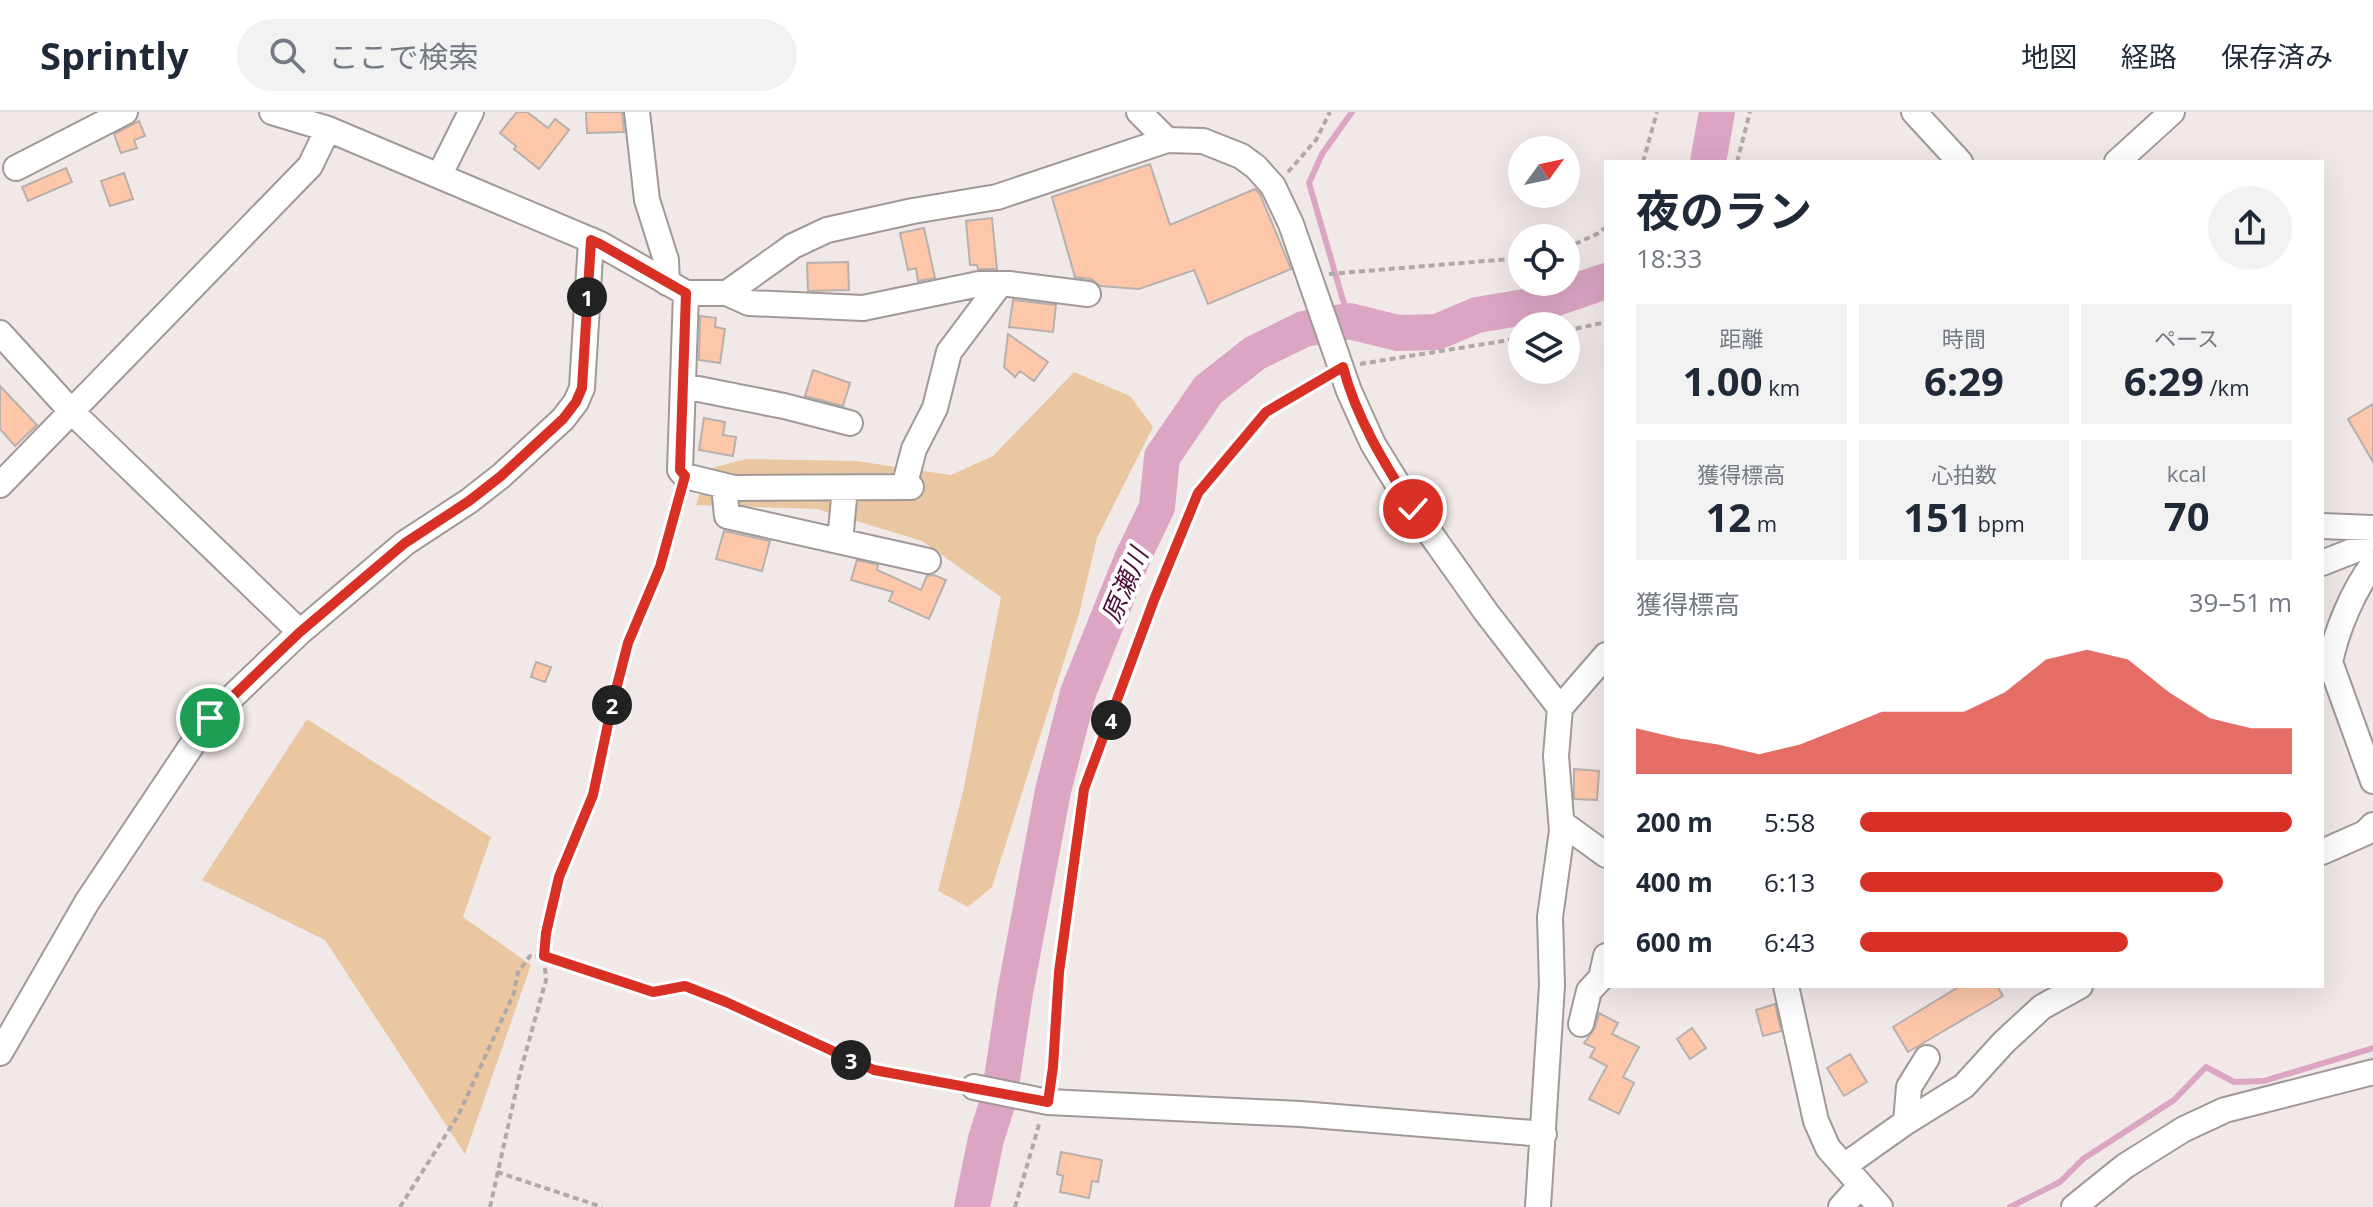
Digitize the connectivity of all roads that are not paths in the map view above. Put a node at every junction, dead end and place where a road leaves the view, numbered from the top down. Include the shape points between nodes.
1 (125, 112) edge
2 (272, 112) edge
3 (471, 112) edge
4 (637, 112) edge
5 (1139, 112) edge
6 (1914, 112) edge
7 (2172, 112) edge
8 (328, 129) junction
9 (1167, 140) junction
10 (1958, 160) edge
11 (2119, 160) edge
12 (16, 168) dead end
13 (439, 176) junction
14 (591, 240) junction
15 (1000, 284) junction
16 (676, 288) junction
17 (727, 293) junction
18 (1088, 294) dead end
19 (0, 333) edge
20 (683, 386) junction
21 (71, 411) junction
22 (850, 423) dead end
23 (0, 485) edge
24 (724, 486) junction
25 (845, 488) junction
26 (2324, 526) edge
27 (2373, 528) edge
28 (2373, 536) edge
29 (840, 541) junction
30 (928, 561) dead end
31 (2324, 562) edge
32 (2373, 564) edge
33 (300, 632) junction
34 (1604, 657) edge
35 (1560, 708) junction
36 (2373, 781) edge
37 (1562, 823) junction
38 (2373, 825) edge
39 (2324, 851) edge
40 (1604, 854) edge
41 (1604, 965) edge
42 (1552, 985) junction
43 (1786, 988) edge
44 (2076, 988) edge
45 (1589, 991) junction
46 (1581, 1024) dead end
47 (0, 1053) edge
48 (1927, 1058) dead end
49 (2373, 1072) edge
50 (974, 1087) road end
51 (1906, 1122) junction
52 (1544, 1134) junction
53 (1844, 1166) junction
54 (1860, 1186) junction
55 (1538, 1207) edge
56 (1841, 1207) edge
57 (1880, 1207) edge
58 (2074, 1207) edge

1 - 12 street
2 - 8 street
3 - 13 street
4 - 16 street via 647,200
5 - 9 street
6 - 10 street
7 - 11 street
8 - 13 street
8 - 21 street via 310,166
9 - 17 street via 997,197 827,230 793,246
9 - 35 street via 1203,141 1241,156 1273,186 1373,444 1413,509
13 - 14 street
14 - 16 street
14 - 33 street via 582,388 576,402 501,476 405,543
15 - 17 street via 863,308 749,303
15 - 18 street
15 - 25 street via 949,352 935,408 914,449 907,487
16 - 17 street
16 - 20 street
19 - 21 street
20 - 22 street
20 - 24 street via 680,470
21 - 23 street
21 - 33 street
24 - 25 street
24 - 29 street via 727,516
25 - 29 street
26 - 27 street
28 - 31 street
29 - 30 street
32 - 36 street via 2330,662
33 - 47 street via 210,718 191,744 87,902
34 - 35 street
35 - 37 street via 1556,756
37 - 40 street
37 - 42 street via 1550,917
38 - 39 street
41 - 45 street
42 - 45 street
42 - 52 street
43 - 53 street via 1816,1121 1828,1148
44 - 51 street via 2042,1007 1964,1086
45 - 46 street
48 - 51 street via 1909,1087
49 - 58 street via 2225,1110 2125,1166
50 - 52 street via 1046,1101
51 - 53 street
52 - 55 street
53 - 54 street
54 - 56 street
54 - 57 street

